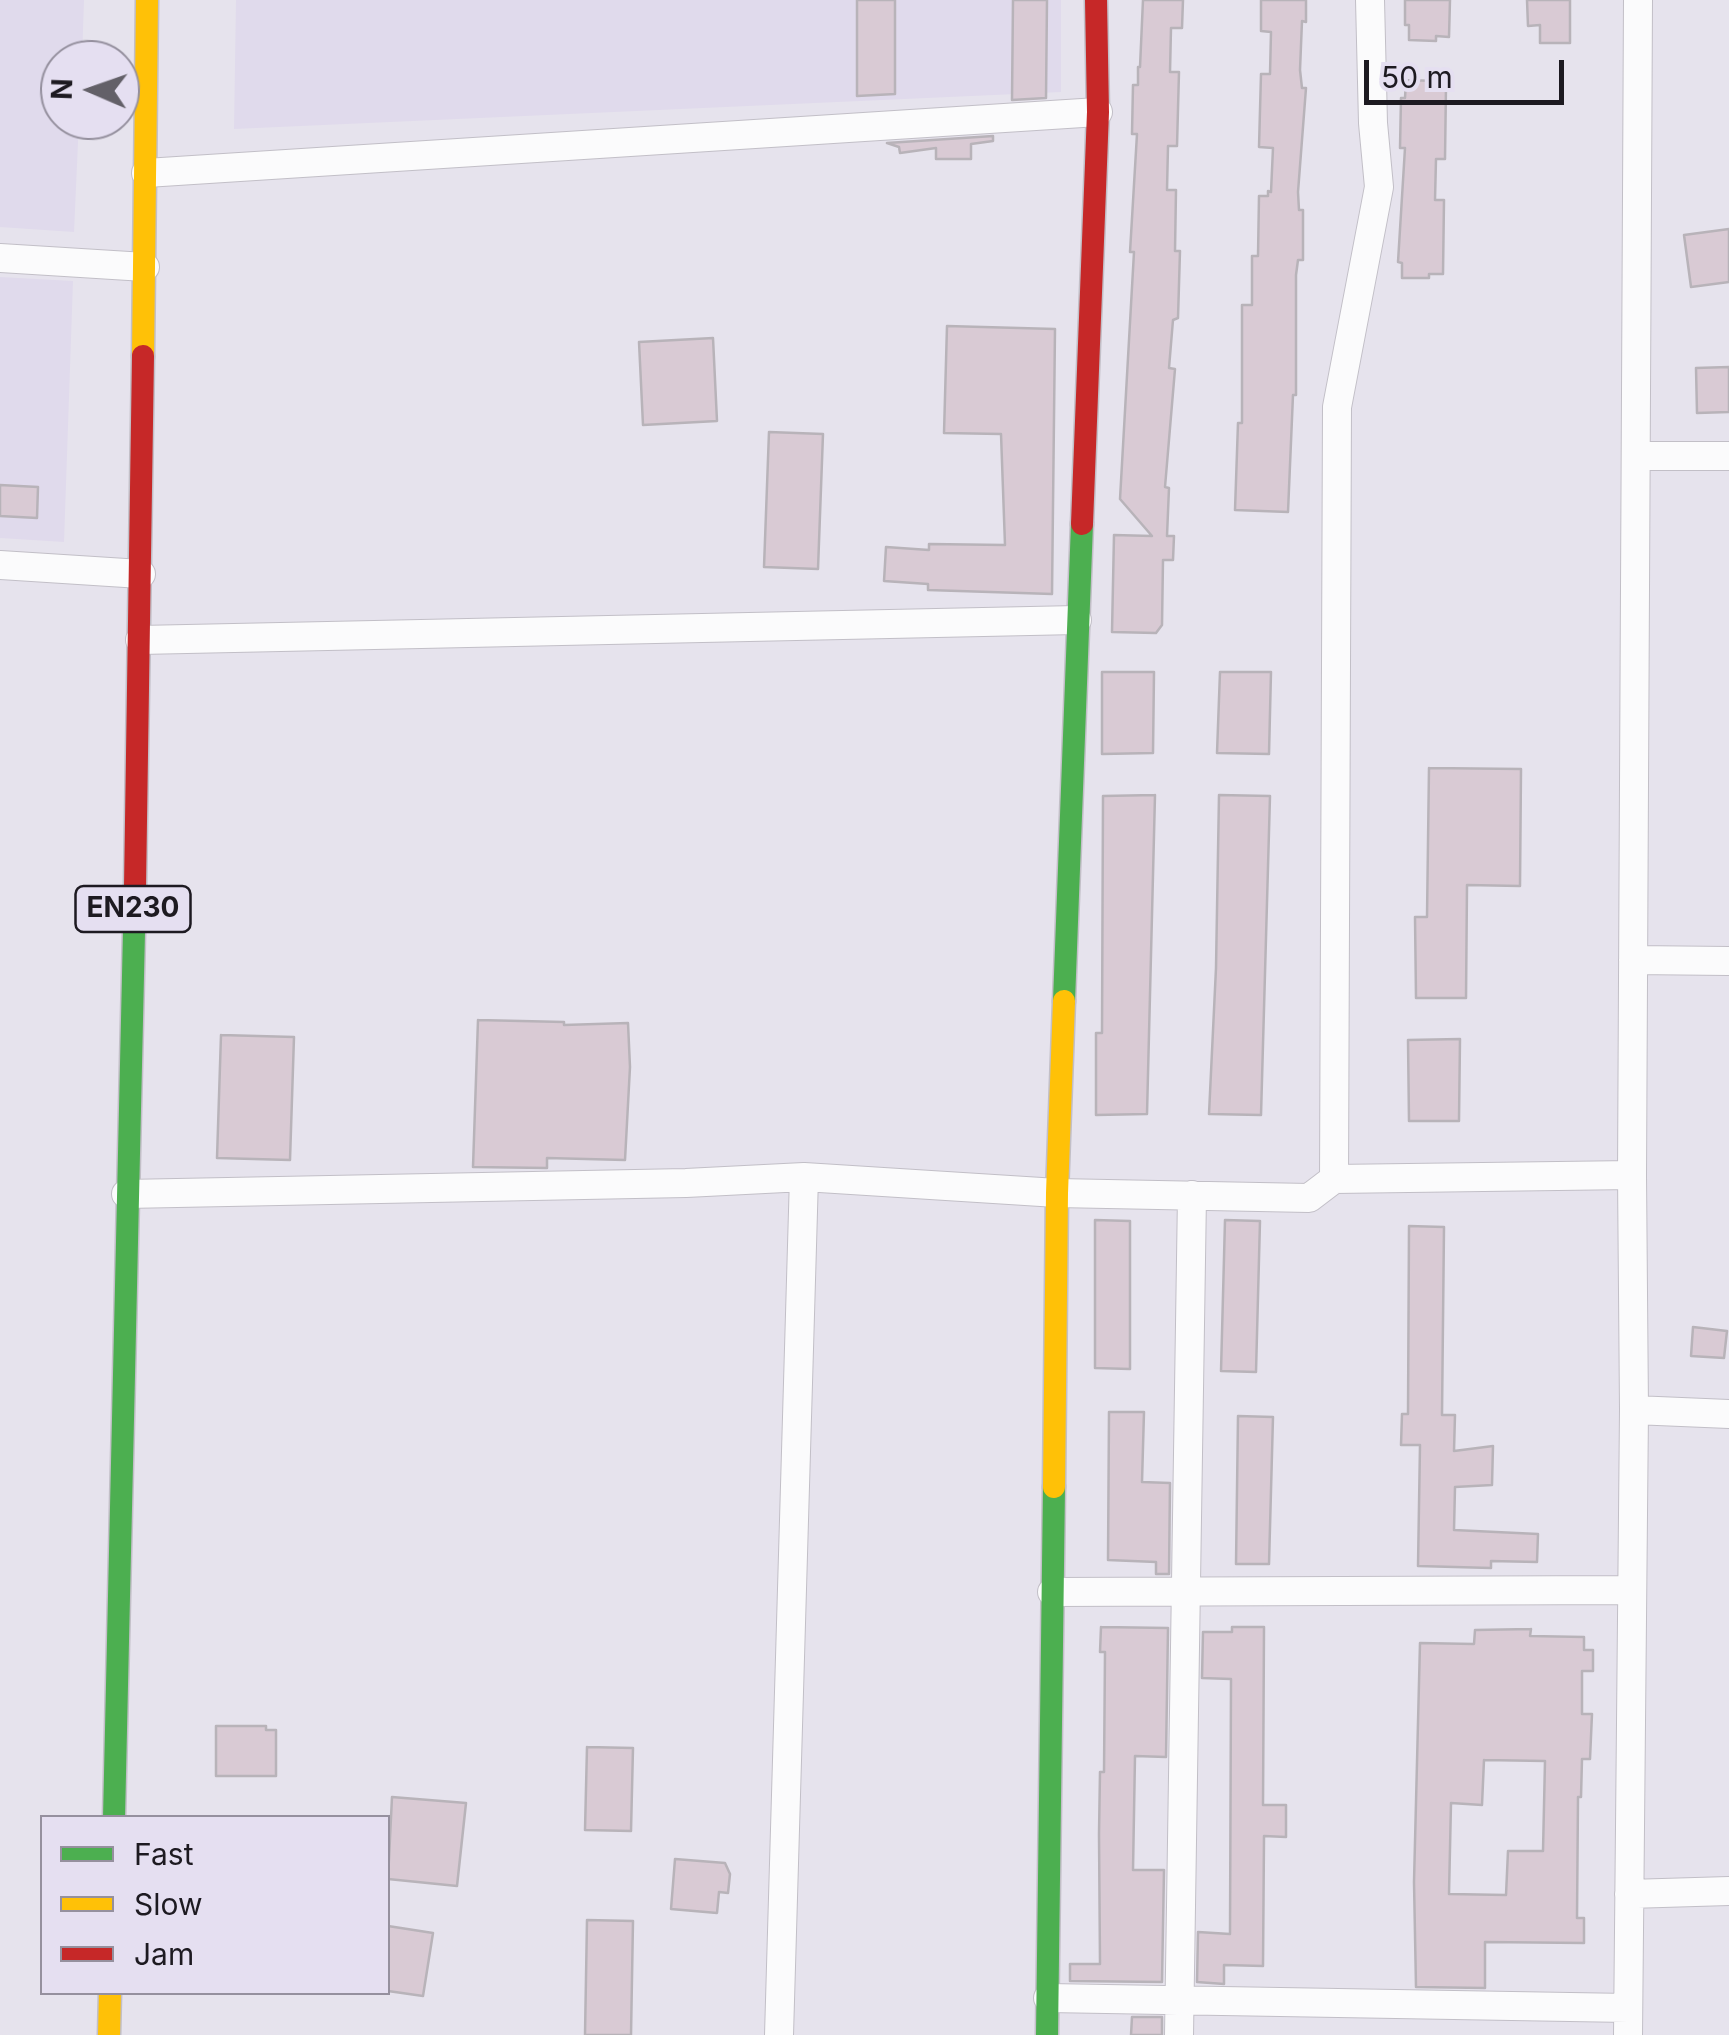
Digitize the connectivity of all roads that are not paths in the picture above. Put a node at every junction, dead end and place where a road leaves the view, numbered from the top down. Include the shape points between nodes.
1 (147, 0) edge
2 (1096, 0) edge
3 (1370, 0) edge
4 (1638, 0) edge
5 (1098, 112) junction
6 (146, 174) junction
7 (0, 258) edge
8 (145, 267) junction
9 (1638, 456) junction
10 (1729, 456) edge
11 (0, 565) edge
12 (141, 574) junction
13 (1077, 620) junction
14 (140, 640) junction
15 (1633, 960) junction
16 (1729, 961) edge
17 (1632, 1175) junction
18 (804, 1177) junction
19 (1334, 1179) junction
20 (1057, 1192) junction
21 (126, 1194) junction
22 (1192, 1196) junction
23 (1634, 1410) junction
24 (1729, 1414) edge
25 (1631, 1590) junction
26 (1052, 1592) junction
27 (1186, 1592) junction
28 (114, 1815) edge
29 (1729, 1891) edge
30 (1629, 1894) junction
31 (110, 1995) edge
32 (1048, 1998) junction
33 (1180, 2000) junction
34 (1628, 2021) edge
35 (109, 2035) edge
36 (779, 2035) edge
37 (1047, 2035) edge
38 (1179, 2035) edge

1 - 6 street, EN230
2 - 5 street
3 - 19 street via 1379,186 1338,407
4 - 9 street
5 - 6 street
5 - 13 street
6 - 8 street, EN230
7 - 8 street
8 - 12 street, EN230
9 - 10 street
9 - 15 street
11 - 12 street
12 - 14 street, EN230
13 - 14 street
13 - 20 street
14 - 21 street, EN230
15 - 16 street
15 - 17 street
17 - 19 street
17 - 23 street
18 - 20 street
18 - 21 street
18 - 36 street
19 - 22 street via 1309,1198
20 - 22 street
20 - 26 street
21 - 28 street, EN230
22 - 27 street
23 - 24 street
23 - 25 street
25 - 27 street
25 - 30 street
26 - 27 street
26 - 32 street
27 - 33 street
29 - 30 street
30 - 34 street
31 - 35 street
32 - 33 street
32 - 37 street
33 - 34 street
33 - 38 street

